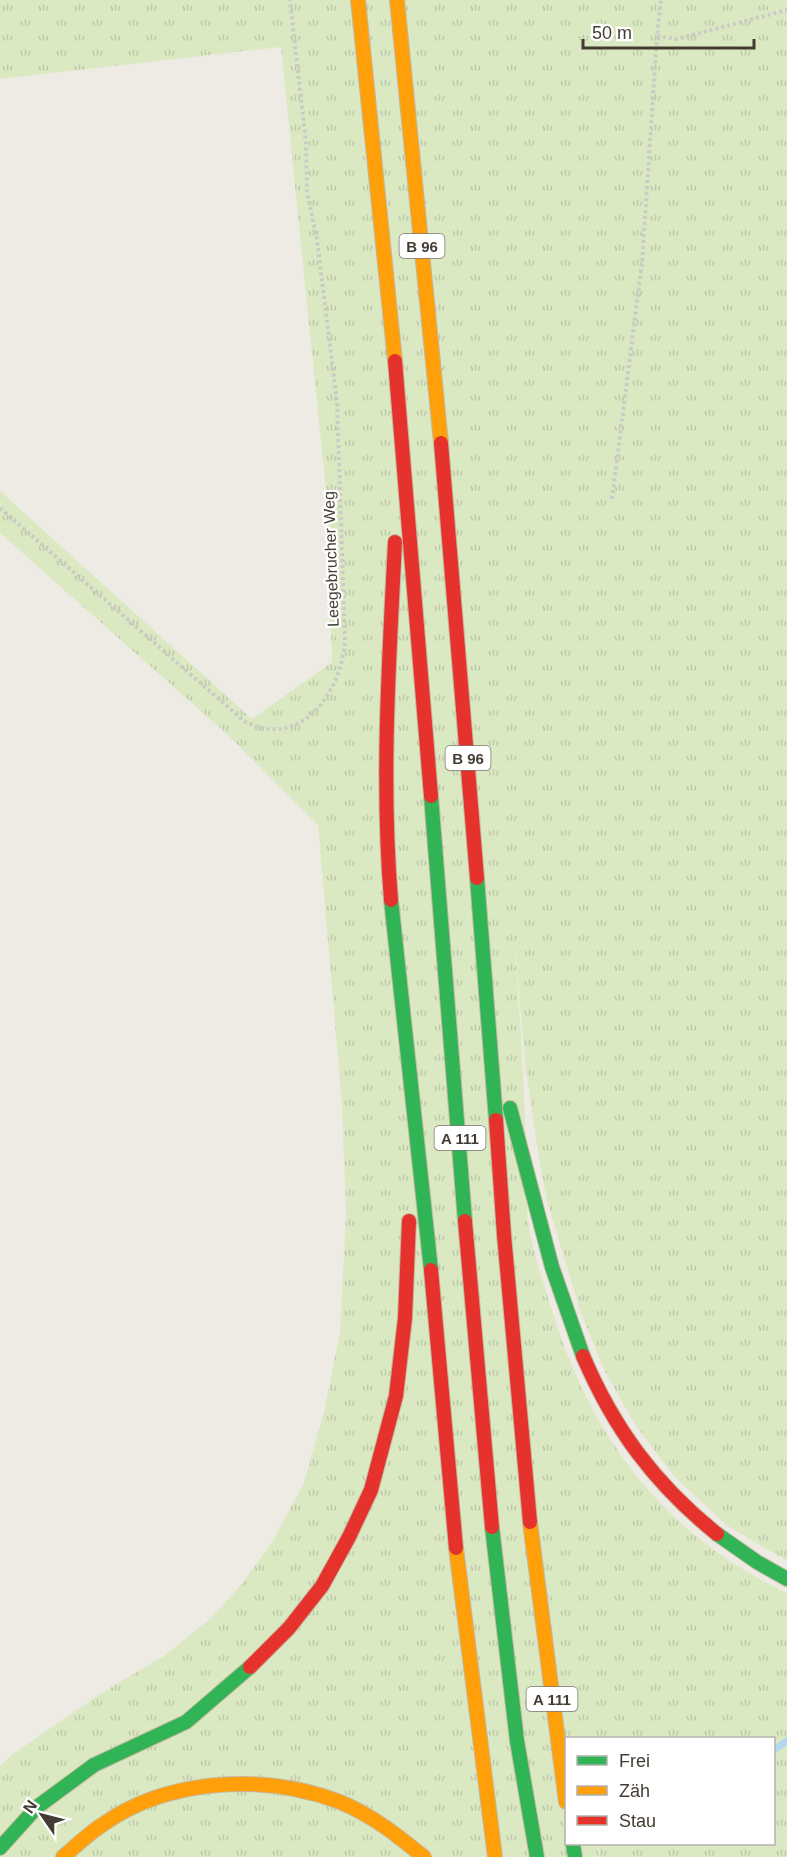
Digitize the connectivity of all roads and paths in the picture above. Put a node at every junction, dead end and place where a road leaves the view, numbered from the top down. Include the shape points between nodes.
1 (290, 0) edge
2 (358, 0) edge
3 (397, 0) edge
4 (661, 0) edge
5 (787, 10) edge
6 (657, 36) junction
7 (401, 417) junction
8 (612, 499) dead end
9 (0, 508) edge
10 (489, 1024) junction
11 (414, 1117) junction
12 (787, 1579) edge
13 (565, 1788) edge
14 (0, 1848) edge
15 (63, 1857) edge
16 (424, 1857) edge
17 (495, 1857) edge
18 (537, 1857) edge

1 - 9 path, Leegebrucher Weg via 306,143 307,192 317,240 340,452 345,642 340,670 325,700 303,722 291,726 261,728 244,721
2 - 7 highway, B 96
3 - 10 highway, B 96 via 446,492
4 - 6 path
5 - 6 path via 677,39
6 - 8 path via 642,263
7 - 11 highway via 390,635 386,838
7 - 18 highway, A 111 via 494,1550 517,1741
10 - 12 highway via 555,1280 596,1389 636,1454 678,1503 738,1550
10 - 13 highway, A 111 via 527,1494
11 - 14 highway via 405,1318 396,1396 371,1490 322,1586 289,1628 186,1722 94,1765 37,1808
11 - 17 highway via 459,1583
15 - 16 highway via 87,1835 134,1807 180,1791 235,1783 304,1790 340,1801 378,1820

